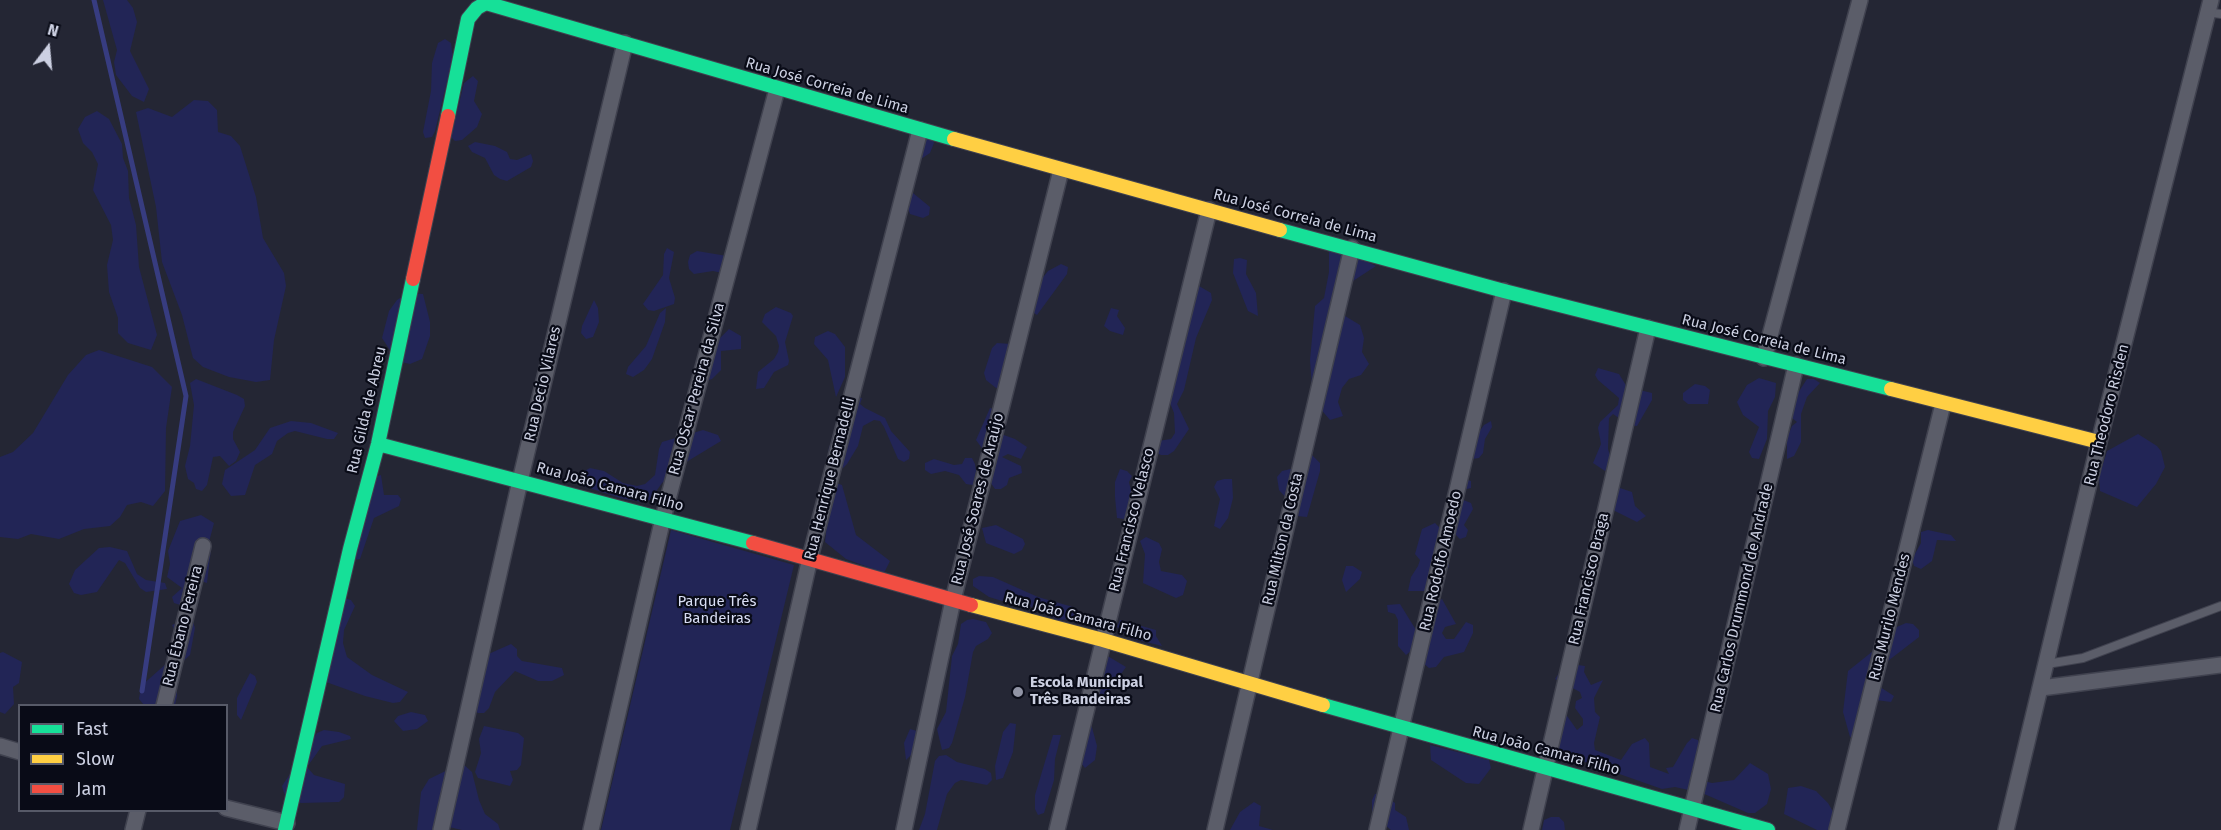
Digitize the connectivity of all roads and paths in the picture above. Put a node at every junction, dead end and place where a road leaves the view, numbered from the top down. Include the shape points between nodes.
1 (1860, 0) edge
2 (486, 3) joint
3 (2213, 9) edge
4 (625, 43) junction
5 (777, 89) junction
6 (920, 130) junction
7 (1060, 170) junction
8 (1209, 210) junction
9 (1352, 248) junction
10 (1504, 291) junction
11 (1648, 328) junction
12 (1764, 358) junction
13 (1796, 365) junction
14 (1943, 404) junction
15 (2099, 442) junction
16 (378, 444) junction
17 (520, 481) junction
18 (663, 518) junction
19 (203, 546) dead end
20 (810, 558) junction
21 (953, 600) junction
22 (2221, 606) edge
23 (1103, 640) junction
24 (2047, 664) junction
25 (2221, 665) edge
26 (1249, 683) junction
27 (2041, 688) junction
28 (164, 704) edge
29 (1401, 729) junction
30 (0, 746) edge
31 (18, 751) edge
32 (1545, 767) junction
33 (228, 809) edge
34 (1692, 809) junction
35 (138, 812) edge
36 (286, 826) edge
37 (133, 830) edge
38 (441, 830) edge
39 (591, 830) edge
40 (748, 830) edge
41 (903, 830) edge
42 (1057, 830) edge
43 (1215, 830) edge
44 (1377, 830) edge
45 (1531, 830) edge
46 (1687, 830) edge
47 (1768, 830) edge
48 (1837, 830) edge
49 (2006, 830) edge

1 - 12 street
2 - 4 street, Rua José Correia de Lima
2 - 16 street, Rua Gilda de Abreu via 468,19
3 - 15 street, Rua Theodoro Risden
4 - 5 street, Rua José Correia de Lima
4 - 17 street, Rua Decio Vilares
5 - 6 street, Rua José Correia de Lima
5 - 18 street, Rua OScar Pereira da Silva
6 - 7 street, Rua José Correia de Lima
6 - 20 street, Rua Henrique Bernadelli
7 - 8 street, Rua José Correia de Lima
7 - 21 street, Rua José Soares de Araújo
8 - 9 street, Rua José Correia de Lima
8 - 23 street, Rua Francisco Velasco
9 - 10 street, Rua José Correia de Lima
9 - 26 street, Rua Milton da Costa
10 - 11 street, Rua José Correia de Lima
10 - 29 street, Rua Rodolfo Amoedo
11 - 12 street, Rua José Correia de Lima
11 - 32 street, Rua Francisco Braga
12 - 13 street, Rua José Correia de Lima
13 - 14 street, Rua José Correia de Lima
13 - 34 street, Rua Carlos Drummond de Andrade
14 - 15 street, Rua José Correia de Lima
14 - 48 street, Rua Murilo Mendes
15 - 24 street, Rua Theodoro Risden
16 - 17 street, Rua João Camara Filho
16 - 36 street, Rua Gilda de Abreu
17 - 18 street, Rua João Camara Filho
17 - 38 street, Rua Decio Vilares
18 - 20 street, Rua João Camara Filho
18 - 39 street, Rua OScar Pereira da Silva
19 - 28 street, Rua Ébano Pereira
20 - 21 street, Rua João Camara Filho
20 - 40 street, Rua Henrique Bernadelli
21 - 23 street, Rua João Camara Filho
21 - 41 street, Rua José Soares de Araújo
22 - 24 lane via 2083,658
23 - 26 street, Rua João Camara Filho
23 - 42 street, Rua Francisco Velasco
24 - 27 street, Rua Theodoro Risden
25 - 27 street
26 - 29 street, Rua João Camara Filho
26 - 43 street, Rua Milton da Costa
27 - 49 street, Rua Theodoro Risden
29 - 32 street, Rua João Camara Filho
29 - 44 street, Rua Rodolfo Amoedo
30 - 31 street
32 - 34 street, Rua João Camara Filho
32 - 45 street, Rua Francisco Braga
33 - 36 street
34 - 46 street, Rua Carlos Drummond de Andrade
34 - 47 street, Rua João Camara Filho
35 - 37 street

